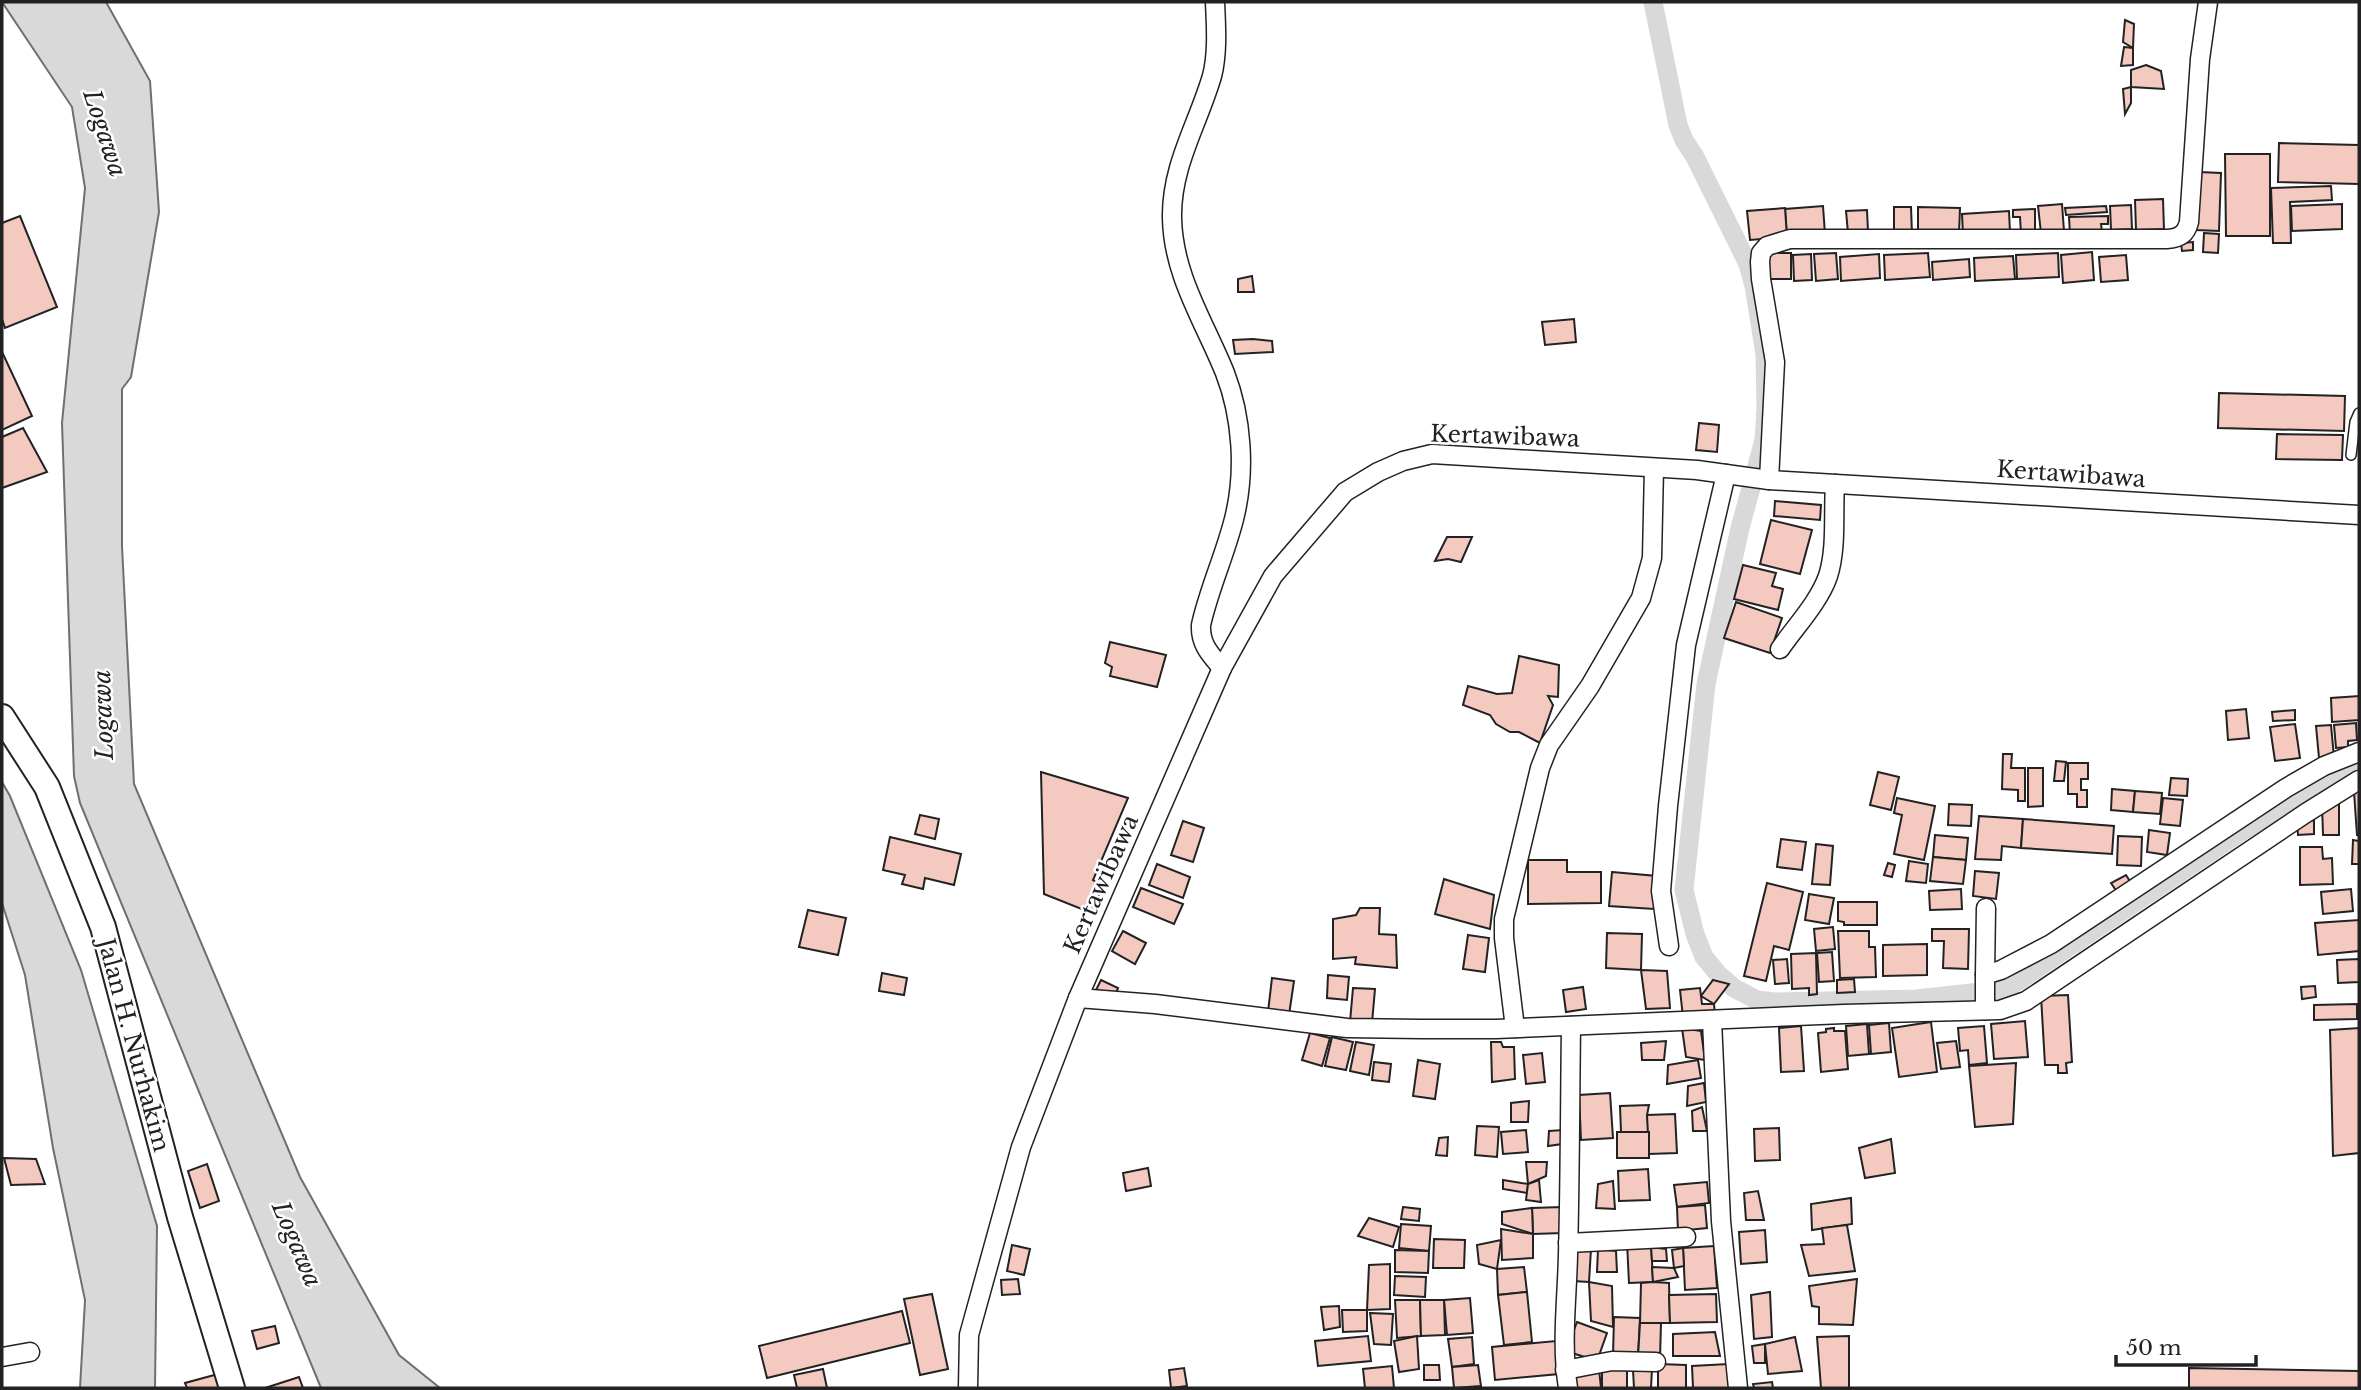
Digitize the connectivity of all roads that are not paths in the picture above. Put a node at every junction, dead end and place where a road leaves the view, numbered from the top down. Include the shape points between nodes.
1 (1214, 2) edge
2 (2207, 2) edge
3 (2359, 413) edge
4 (2351, 455) dead end
5 (1659, 468) junction
6 (1731, 475) junction
7 (1766, 479) junction
8 (1835, 484) junction
9 (2359, 515) edge
10 (1780, 649) dead end
11 (1222, 668) junction
12 (2, 717) edge
13 (2359, 752) edge
14 (2359, 780) edge
15 (2294, 799) junction
16 (1986, 908) dead end
17 (1669, 946) dead end
18 (1985, 995) junction
19 (1078, 998) junction
20 (1712, 1020) junction
21 (1571, 1026) junction
22 (1515, 1028) junction
23 (1686, 1237) dead end
24 (1568, 1243) junction
25 (30, 1352) dead end
26 (2, 1357) edge
27 (1656, 1362) dead end
28 (1565, 1370) junction
29 (232, 1388) edge
30 (968, 1388) edge
31 (1568, 1388) edge
32 (1738, 1388) edge

1 - 11 street via 1217,27 1212,74 1174,182 1171,218 1176,261 1225,373 1240,438 1235,517 1200,637
2 - 7 street via 2189,222 2182,236 1790,239 1767,246 1761,253 1760,279 1775,362
3 - 4 lane
5 - 6 street, Kertawibawa
5 - 11 street, Kertawibawa via 1432,454 1377,472 1345,492 1273,576
5 - 22 street via 1652,558 1641,598 1549,745 1540,768 1504,919
6 - 7 street, Kertawibawa
6 - 17 street via 1686,645 1661,891
7 - 8 street, Kertawibawa
8 - 9 street, Kertawibawa
8 - 10 street via 1828,575
11 - 19 street, Kertawibawa
12 - 29 main road, Jalan H. Nurhakim via 47,787 103,927 180,1217
13 - 15 street via 2324,766
14 - 15 street
15 - 18 street via 2001,970
15 - 18 street via 2026,1001 2000,1010
16 - 18 street
18 - 20 street
19 - 22 street via 1347,1028
19 - 30 street, Kertawibawa via 1021,1147 979,1293 969,1335
20 - 21 street
20 - 32 street via 1722,1235
21 - 22 street
21 - 24 street
23 - 24 street
24 - 28 street
25 - 26 street
27 - 28 street via 1612,1361
28 - 31 street

